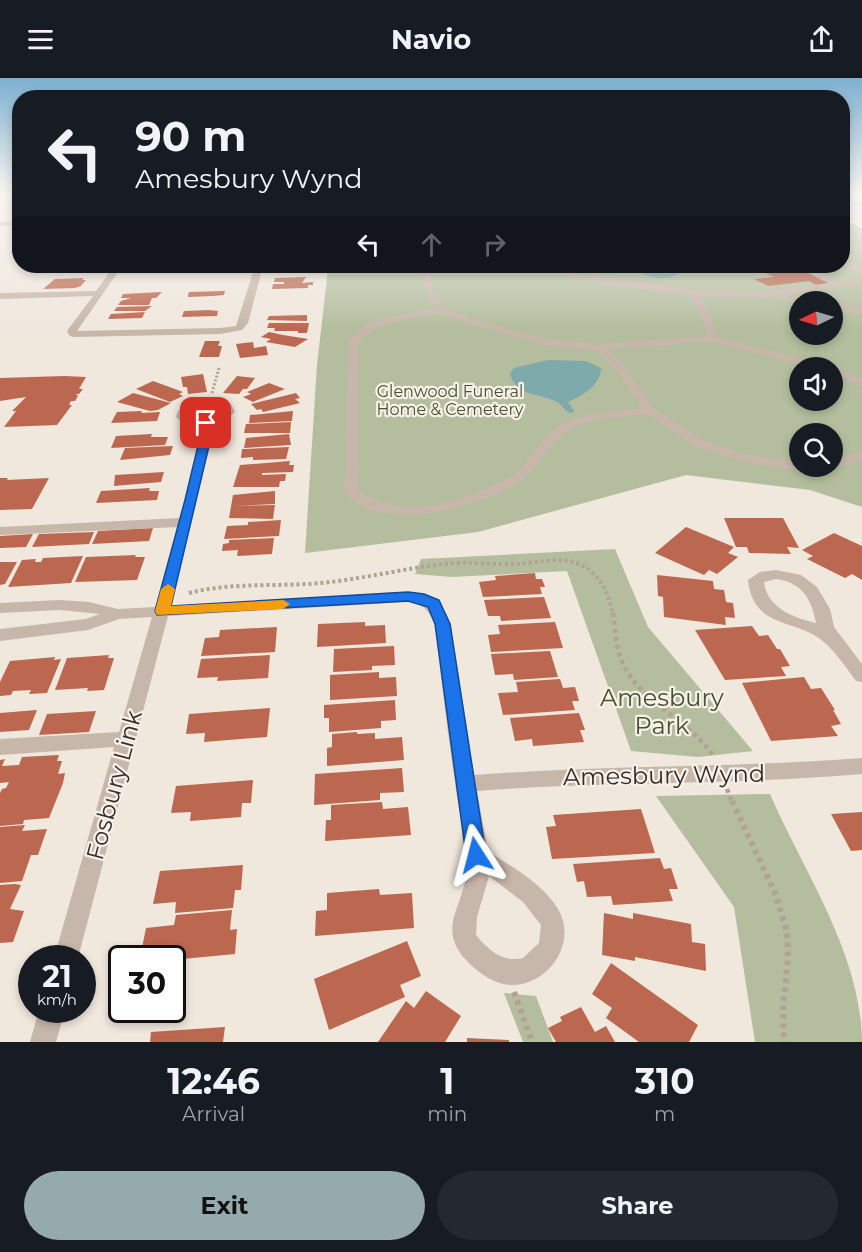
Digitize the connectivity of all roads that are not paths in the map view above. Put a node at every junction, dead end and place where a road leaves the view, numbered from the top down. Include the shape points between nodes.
1 (113, 273) edge
2 (257, 273) edge
3 (428, 273) edge
4 (567, 273) edge
5 (813, 273) edge
6 (862, 281) edge
7 (838, 285) junction
8 (98, 293) junction
9 (693, 293) junction
10 (764, 295) junction
11 (0, 296) edge
12 (789, 299) edge
13 (843, 308) edge
14 (441, 310) junction
15 (862, 311) edge
16 (711, 339) junction
17 (600, 347) junction
18 (789, 358) edge
19 (843, 375) edge
20 (862, 383) edge
21 (649, 410) junction
22 (206, 423) junction
23 (862, 454) edge
24 (843, 462) edge
25 (789, 464) edge
26 (186, 522) junction
27 (0, 531) edge
28 (0, 608) edge
29 (162, 611) junction
30 (118, 614) junction
31 (0, 635) edge
32 (834, 641) junction
33 (862, 676) edge
34 (127, 739) junction
35 (0, 747) edge
36 (862, 766) edge
37 (465, 784) junction
38 (476, 855) junction
39 (70, 945) edge
40 (48, 1023) edge
41 (43, 1042) edge

1 - 8 street
2 - 8 street via 243,323 231,330 73,334
3 - 14 street via 431,297
4 - 9 street
5 - 7 street
6 - 7 street
7 - 10 street
8 - 11 street
9 - 10 street
9 - 16 street via 710,328
10 - 12 street
13 - 15 street
14 - 17 street via 545,342
14 - 21 street via 388,322 361,332 354,340 351,492 367,504 392,511 418,512 454,505 520,477 563,428 619,413
16 - 17 street
16 - 18 street
17 - 21 street via 625,374
19 - 20 street
21 - 25 street via 699,443 742,457
22 - 22 street via 191,422 182,414 194,404 209,402 229,409 220,419
22 - 26 street, Fosbury Link
23 - 24 street
26 - 27 street
26 - 29 street, Fosbury Link
28 - 30 street via 79,606
29 - 30 street
29 - 34 street, Fosbury Link
29 - 37 street via 408,597 434,604 443,624
30 - 31 street via 88,624
32 - 32 street via 824,624 822,610 805,584 778,574 756,580 762,601 774,612 789,621 817,628
32 - 33 street
34 - 35 street
34 - 39 street, Fosbury Link
36 - 37 street, Amesbury Wynd
37 - 38 street
38 - 38 street via 478,875 464,924 465,939 483,960 508,972 530,969 545,956 553,924 522,885
40 - 41 street

